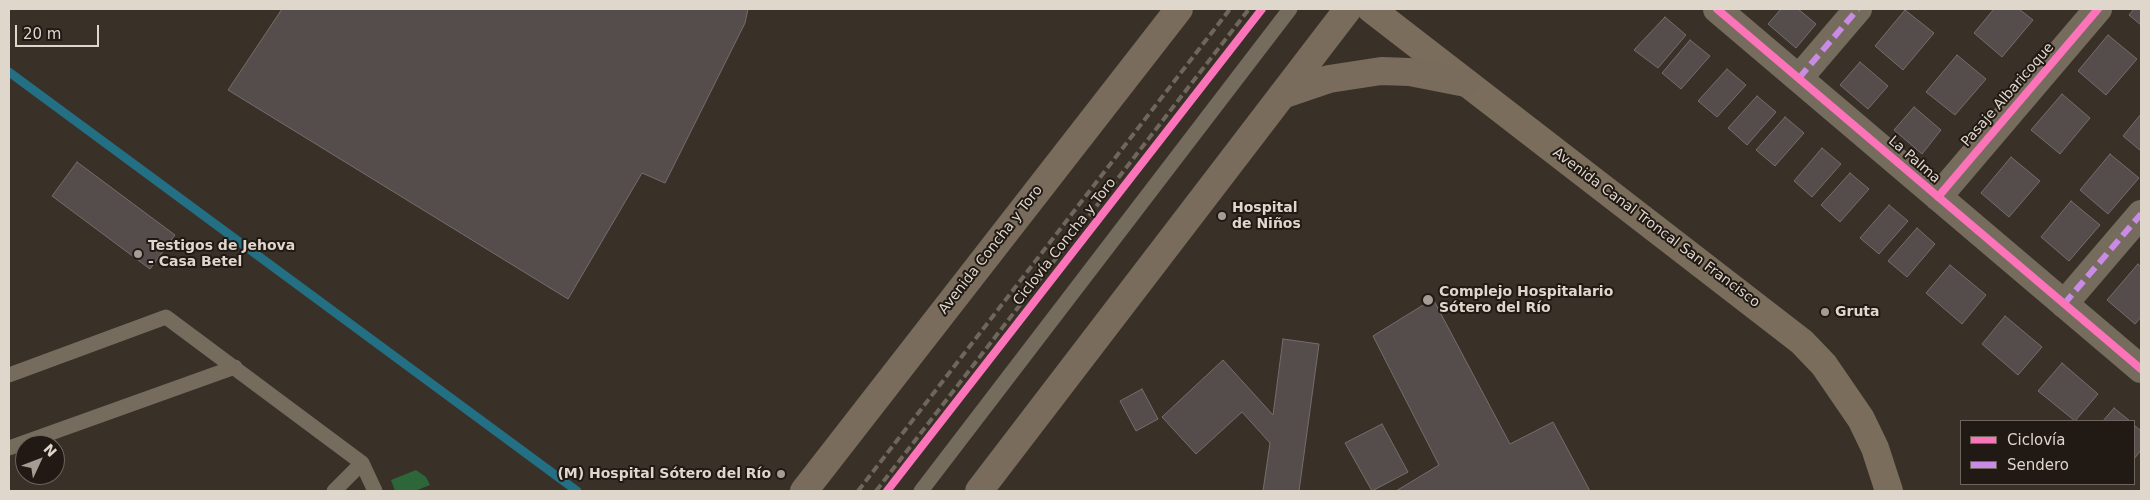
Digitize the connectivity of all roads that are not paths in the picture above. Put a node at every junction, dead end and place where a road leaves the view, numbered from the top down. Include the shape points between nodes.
1 (1178, 9) edge
2 (1290, 9) edge
3 (1348, 9) edge
4 (1371, 9) edge
5 (1717, 9) edge
6 (1858, 9) edge
7 (2098, 9) edge
8 (1799, 78) junction
9 (1466, 83) junction
10 (1282, 96) junction
11 (1938, 197) junction
12 (2141, 214) edge
13 (2064, 304) junction
14 (235, 367) junction
15 (2141, 369) edge
16 (9, 375) edge
17 (9, 448) edge
18 (362, 463) junction
19 (334, 491) edge
20 (375, 491) edge
21 (804, 491) edge
22 (921, 491) edge
23 (979, 491) edge
24 (1889, 491) edge

1 - 21 main road, Avenida Concha y Toro
2 - 22 lane
3 - 10 main road
4 - 9 main road, Avenida Canal Troncal San Francisco
5 - 8 street, La Palma
6 - 8 street
7 - 11 street, Pasaje Albaricoque
8 - 11 street, La Palma
9 - 10 main road via 1410,72 1381,71 1329,79
9 - 24 main road, Avenida Canal Troncal San Francisco via 1802,342 1824,366 1861,419 1875,448
10 - 23 main road
11 - 13 street, La Palma
12 - 13 street
13 - 15 street, La Palma
14 - 16 lane via 166,317
14 - 17 lane
14 - 18 lane
18 - 19 lane
18 - 20 lane

